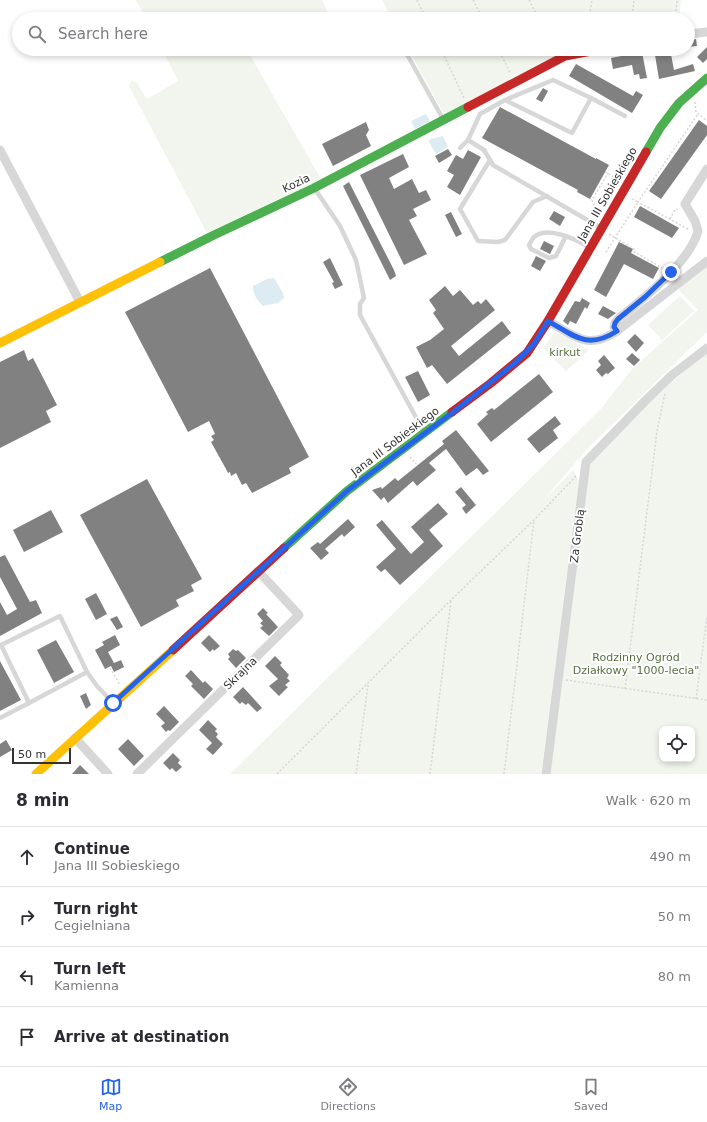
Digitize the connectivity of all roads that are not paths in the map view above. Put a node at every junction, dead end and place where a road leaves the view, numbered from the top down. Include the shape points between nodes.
1 (707, 32) edge
2 (695, 33) edge
3 (408, 56) edge
4 (565, 56) edge
5 (707, 78) edge
6 (591, 98) junction
7 (505, 100) junction
8 (625, 116) dead end
9 (443, 120) junction
10 (468, 140) junction
11 (460, 148) dead end
12 (0, 150) edge
13 (490, 160) junction
14 (707, 169) edge
15 (314, 188) junction
16 (547, 196) junction
17 (601, 228) junction
18 (566, 236) junction
19 (590, 248) junction
20 (707, 261) edge
21 (80, 302) junction
22 (548, 321) junction
23 (617, 331) junction
24 (0, 343) edge
25 (707, 348) edge
26 (425, 433) junction
27 (258, 571) junction
28 (88, 672) junction
29 (29, 703) junction
30 (113, 703) junction
31 (0, 718) edge
32 (75, 738) junction
33 (36, 774) edge
34 (108, 774) edge
35 (137, 774) edge
36 (546, 774) edge

1 - 2 street
3 - 9 lane
4 - 9 street, Kozia
5 - 17 street, Jana III Sobieskiego via 679,104 662,126
6 - 7 lane via 553,80
6 - 7 lane via 572,133
6 - 8 lane
7 - 10 lane via 480,114
9 - 15 street, Kozia
10 - 11 lane
10 - 13 lane via 484,150
12 - 21 street
13 - 16 lane via 493,165
13 - 16 lane via 460,210 478,241 505,240 534,202
14 - 23 street via 685,204 698,231 697,234 687,252 661,282 618,319 614,327
15 - 21 street, Kozia
15 - 26 lane via 340,226 356,260 364,298 360,304 360,315
16 - 17 lane
17 - 19 street, Jana III Sobieskiego
18 - 18 lane via 552,232 541,233 534,237 529,245 531,249 549,258 556,256
18 - 19 lane
19 - 22 street, Jana III Sobieskiego
20 - 23 street
21 - 24 street, Kozia
22 - 23 street via 585,340 600,340
22 - 26 street, Jana III Sobieskiego via 534,344 515,363
25 - 36 street, Za Groblą via 672,375 586,462
26 - 27 street, Jana III Sobieskiego via 347,491
27 - 30 street, Jana III Sobieskiego
27 - 35 street, Skrajna via 299,615
28 - 29 lane
28 - 29 lane via 60,616 1,645
28 - 30 lane
29 - 31 lane
30 - 32 street, Jana III Sobieskiego
32 - 33 street, Jana III Sobieskiego
32 - 34 street

